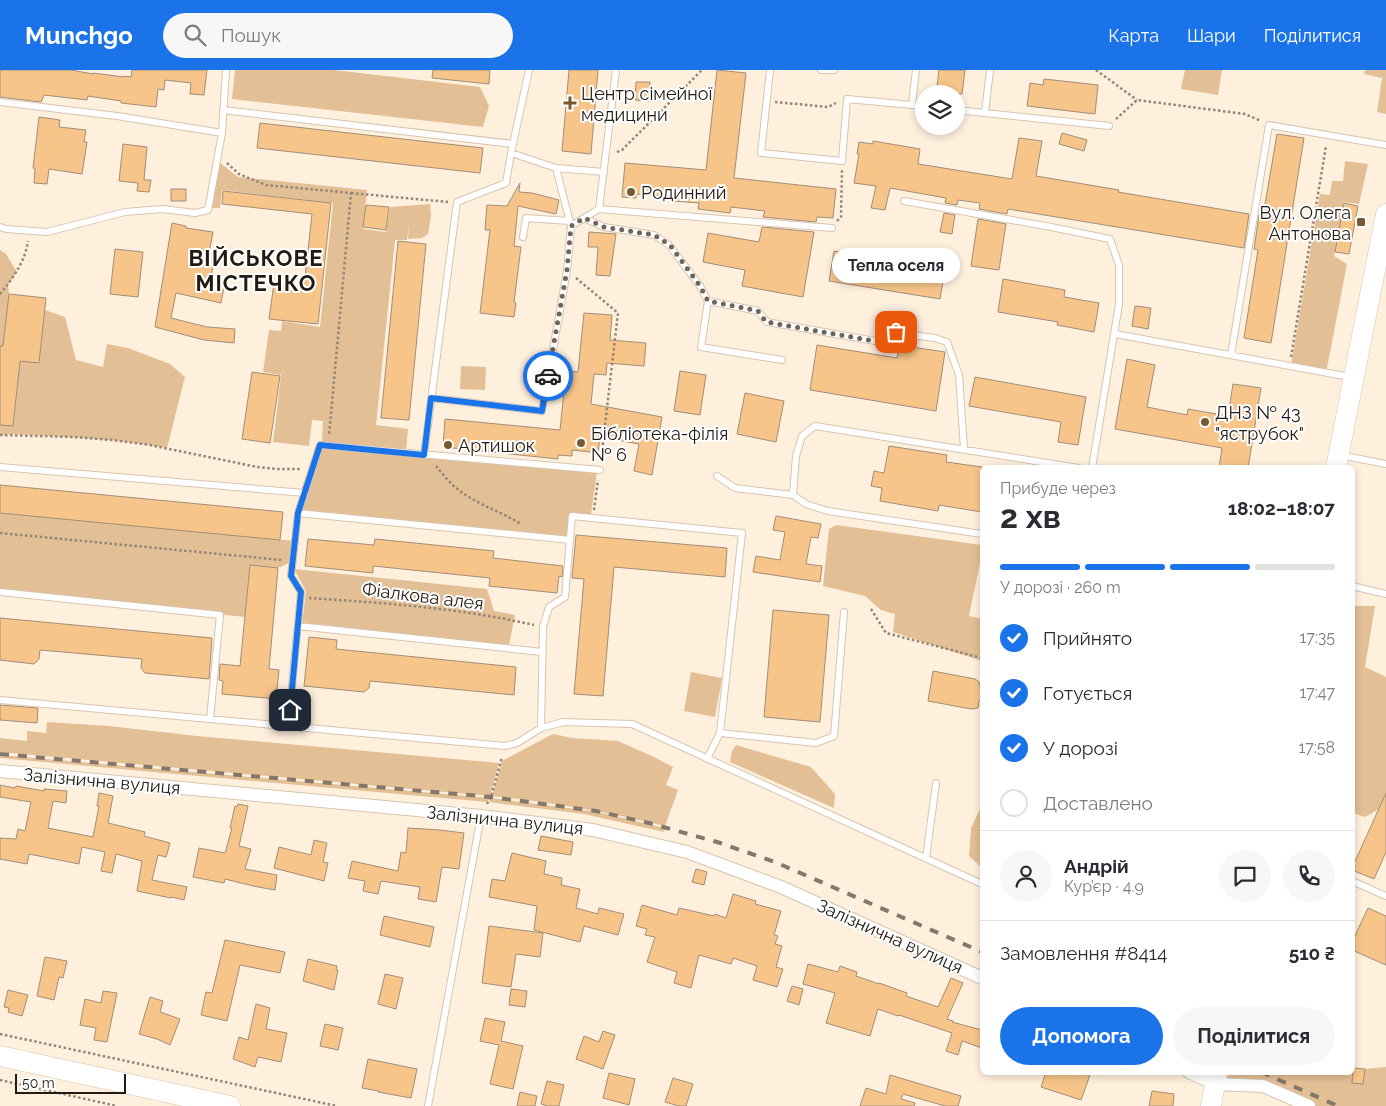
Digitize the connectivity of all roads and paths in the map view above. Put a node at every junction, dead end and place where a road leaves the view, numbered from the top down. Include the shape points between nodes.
1 (226, 70) edge
2 (529, 70) edge
3 (616, 70) edge
4 (702, 70) edge
5 (770, 70) edge
6 (821, 70) edge
7 (834, 70) edge
8 (916, 70) edge
9 (990, 70) edge
10 (1096, 70) edge
11 (847, 99) junction
12 (1137, 100) junction
13 (766, 101) junction
14 (0, 102) edge
15 (912, 104) junction
16 (915, 104) edge
17 (223, 110) junction
18 (965, 111) edge
19 (985, 113) junction
20 (1270, 125) junction
21 (1109, 126) joint
22 (222, 133) junction
23 (1328, 135) junction
24 (513, 144) junction
25 (1386, 145) edge
26 (511, 152) junction
27 (606, 154) junction
28 (218, 156) junction
29 (842, 161) junction
30 (556, 168) junction
31 (604, 172) junction
32 (351, 193) junction
33 (904, 201) dead end
34 (457, 202) junction
35 (599, 209) junction
36 (1386, 214) edge
37 (584, 218) junction
38 (570, 223) junction
39 (0, 227) edge
40 (832, 228) joint
41 (29, 231) junction
42 (523, 237) dead end
43 (567, 270) junction
44 (0, 294) edge
45 (708, 301) junction
46 (1114, 334) junction
47 (1231, 355) junction
48 (782, 360) dead end
49 (1289, 366) junction
50 (1354, 378) junction
51 (431, 398) junction
52 (0, 435) edge
53 (328, 446) junction
54 (964, 449) junction
55 (424, 455) junction
56 (1337, 461) edge
57 (1386, 464) edge
58 (1061, 465) edge
59 (1092, 465) edge
60 (0, 467) edge
61 (313, 469) junction
62 (600, 470) junction
63 (717, 476) dead end
64 (305, 493) junction
65 (793, 495) junction
66 (298, 513) junction
67 (593, 518) junction
68 (0, 533) edge
69 (980, 534) edge
70 (538, 537) junction
71 (570, 540) junction
72 (293, 561) junction
73 (1355, 587) edge
74 (0, 592) edge
75 (1386, 594) edge
76 (300, 598) junction
77 (871, 609) dead end
78 (844, 612) dead end
79 (298, 626) junction
80 (542, 627) junction
81 (542, 652) junction
82 (980, 658) edge
83 (0, 700) edge
84 (210, 719) junction
85 (288, 726) junction
86 (541, 728) junction
87 (720, 733) junction
88 (505, 746) junction
89 (707, 758) junction
90 (0, 771) edge
91 (936, 783) dead end
92 (481, 816) junction
93 (926, 858) junction
94 (1355, 882) edge
95 (980, 883) edge
96 (1386, 896) edge
97 (980, 977) edge
98 (0, 1034) edge
99 (0, 1056) edge
100 (1202, 1075) edge
101 (1216, 1078) edge
102 (0, 1080) edge
103 (117, 1106) edge
104 (230, 1106) edge
105 (336, 1106) edge
106 (428, 1106) edge
107 (1211, 1106) edge
108 (1309, 1106) edge

1 - 17 lane
2 - 24 lane
3 - 27 lane
4 - 27 path via 622,150
5 - 13 lane
6 - 7 lane
8 - 15 lane
9 - 19 lane
10 - 12 path
11 - 13 path via 828,107
11 - 15 lane
11 - 29 lane
12 - 20 path via 1245,114
12 - 21 path
13 - 29 lane via 761,153
14 - 22 lane
15 - 16 lane
17 - 22 lane
17 - 24 lane
18 - 19 lane
19 - 21 lane
20 - 23 lane
20 - 47 lane
22 - 28 lane
23 - 25 lane
23 - 49 path
24 - 26 lane
26 - 30 lane
26 - 34 lane via 506,183
27 - 31 lane
28 - 32 path via 239,174 266,185
28 - 41 lane via 208,210 195,213 163,209 124,212 47,232
29 - 40 path via 841,217
30 - 31 lane
30 - 38 lane
31 - 35 lane
32 - 34 path
32 - 53 path
33 - 46 lane via 1110,240 1118,265 1119,304
34 - 51 lane
35 - 37 lane
35 - 40 lane
36 - 50 main road
37 - 38 lane
37 - 45 lane via 604,227 654,235 670,245
38 - 42 lane via 526,218
38 - 43 lane
39 - 41 lane
41 - 44 path via 24,258
43 - 51 lane via 542,411
43 - 62 path via 618,313
45 - 48 lane via 701,347
45 - 54 lane via 758,311 766,322 880,342 896,332 947,342 959,375
46 - 47 lane
46 - 59 lane
47 - 49 lane
49 - 50 lane
50 - 56 main road
51 - 55 lane
52 - 61 path via 112,440 257,467
53 - 55 lane
53 - 61 lane via 320,445
54 - 58 lane
54 - 65 lane via 815,426 802,436 796,456
55 - 62 lane
55 - 70 path via 456,488
56 - 57 lane
60 - 64 lane
61 - 64 lane
62 - 67 path
63 - 65 lane via 735,488
64 - 66 lane
65 - 69 lane via 806,504 828,511
66 - 70 lane
66 - 72 lane
67 - 71 lane via 572,516
67 - 87 lane via 742,533
68 - 72 path
70 - 71 lane
71 - 80 lane via 565,596 548,607
72 - 76 lane via 291,576 301,592
73 - 75 lane
74 - 84 lane via 220,614
76 - 79 lane
76 - 80 path, Фіалкова алея via 407,605
77 - 82 path via 886,634
78 - 87 lane via 834,736 816,743
79 - 81 lane
79 - 85 lane
80 - 81 lane
81 - 86 lane
83 - 84 lane
84 - 85 lane
85 - 88 lane
86 - 88 lane via 517,743
86 - 89 lane via 564,722 632,724
87 - 89 lane
88 - 92 path via 491,797
89 - 93 lane
90 - 92 street, Залізнична вулиця
91 - 93 lane
92 - 97 street, Залізнична вулиця via 593,830 687,852 781,887
92 - 106 lane
93 - 95 lane
94 - 96 lane
98 - 105 path
99 - 104 main road
100 - 101 street
101 - 107 main road
101 - 108 street via 1263,1086
102 - 103 path

